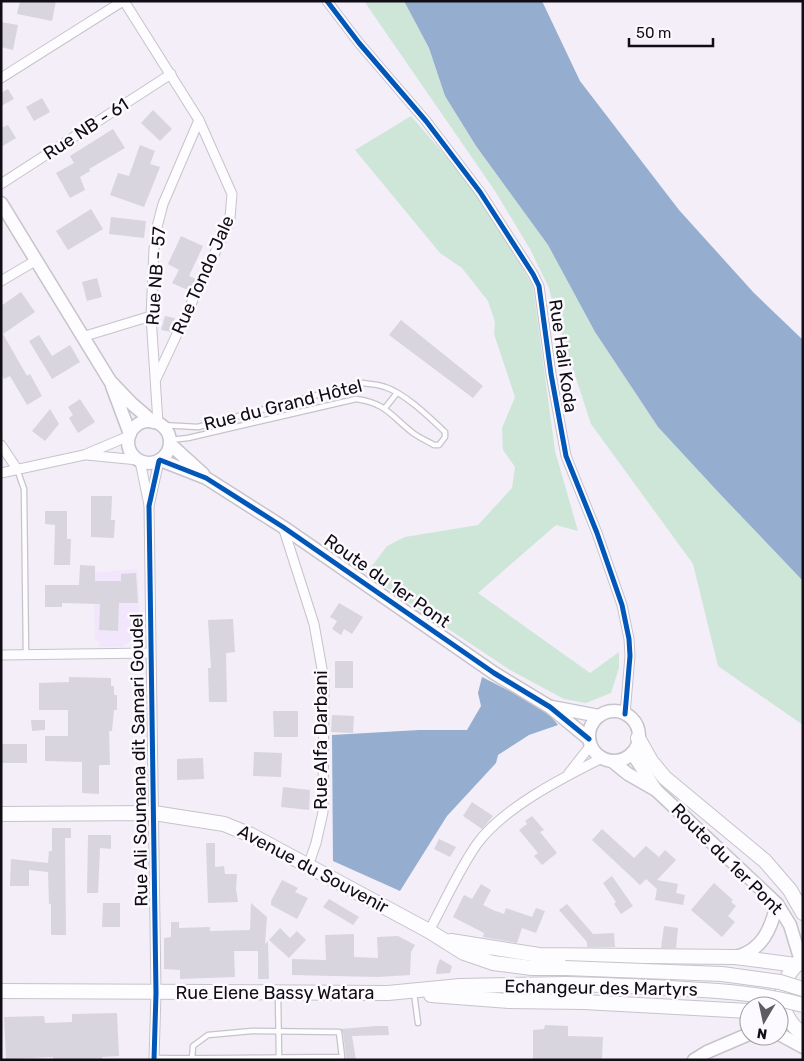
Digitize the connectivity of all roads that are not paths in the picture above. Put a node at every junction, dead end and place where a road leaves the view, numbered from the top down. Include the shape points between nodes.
1 (124, 1) edge
2 (327, 1) edge
3 (171, 74) junction
4 (1, 78) edge
5 (199, 120) junction
6 (1, 184) edge
7 (1, 203) edge
8 (36, 261) junction
9 (1, 281) edge
10 (150, 316) junction
11 (82, 337) junction
12 (156, 379) junction
13 (110, 382) junction
14 (397, 392) junction
15 (385, 408) junction
16 (157, 424) junction
17 (130, 435) junction
18 (170, 442) junction
19 (1, 445) edge
20 (84, 454) junction
21 (139, 460) junction
22 (160, 461) junction
23 (17, 469) junction
24 (1, 473) edge
25 (206, 478) junction
26 (149, 506) junction
27 (283, 527) junction
28 (150, 653) junction
29 (1, 655) edge
30 (26, 655) junction
31 (550, 706) junction
32 (625, 714) junction
33 (599, 716) junction
34 (638, 738) junction
35 (590, 742) junction
36 (632, 753) junction
37 (607, 759) junction
38 (568, 776) junction
39 (656, 790) junction
40 (154, 813) junction
41 (1, 814) edge
42 (308, 866) junction
43 (778, 904) junction
44 (803, 914) edge
45 (429, 931) junction
46 (445, 941) junction
47 (735, 957) junction
48 (493, 962) joint
49 (800, 962) edge
50 (803, 989) edge
51 (1, 991) edge
52 (414, 992) junction
53 (156, 993) junction
54 (278, 993) junction
55 (782, 996) edge
56 (803, 1005) edge
57 (739, 1010) edge
58 (418, 1024) dead end
59 (280, 1032) junction
60 (739, 1038) edge
61 (789, 1039) edge
62 (803, 1047) edge
63 (279, 1057) junction
64 (154, 1059) edge
65 (192, 1059) edge
66 (694, 1060) edge

1 - 3 street, Rue Tondo Jale
1 - 4 street
2 - 32 street, Rue Hali Koda via 480,192 539,286 566,456 622,606 630,656
3 - 5 street, Rue Tondo Jale
3 - 6 street, Rue NB - 61
5 - 10 street, Rue NB - 57 via 163,204 157,227
5 - 12 street, Rue Tondo Jale via 232,194 230,218
7 - 8 street
8 - 9 street
8 - 11 street
10 - 11 street
10 - 12 street, Rue NB - 57
11 - 13 street
12 - 16 street, Rue Tondo Jale
13 - 16 street
13 - 17 street
14 - 15 lane
14 - 15 lane, Rue du Grand Hôtel via 445,432 443,442 434,446
14 - 16 lane, Rue du Grand Hôtel via 385,386 362,383 198,427
15 - 18 lane, Rue du Grand Hôtel via 356,399
16 - 17 street via 140,424
16 - 18 street via 167,432
17 - 20 street
17 - 21 street via 130,449
18 - 22 street via 167,454
18 - 25 street, Route du 1er Pont
19 - 23 street
20 - 21 street
20 - 23 street
21 - 22 street via 149,463
21 - 26 street, Rue Ali Soumana dit Samari Goudel
22 - 25 street, Route du 1er Pont
22 - 26 street, Rue Ali Soumana dit Samari Goudel
23 - 24 street
23 - 30 lane via 24,489
25 - 27 street, Route du 1er Pont
26 - 28 street, Rue Ali Soumana dit Samari Goudel
27 - 31 street, Route du 1er Pont via 494,672
27 - 42 street, Rue Alfa Darbani via 314,624 324,680 323,812
28 - 30 street
28 - 40 street, Rue Ali Soumana dit Samari Goudel
29 - 30 street
31 - 33 street, Route du 1er Pont
31 - 35 street, Route du 1er Pont
32 - 33 street via 612,712
32 - 34 street via 635,724
33 - 35 street via 591,726
34 - 36 street
34 - 44 main road via 665,778 765,861 790,890
35 - 37 street via 597,755
35 - 38 street
36 - 37 street via 620,760
36 - 39 street, Route du 1er Pont
37 - 38 street
37 - 39 street, Route du 1er Pont
38 - 45 street via 512,811 488,831 478,843
39 - 43 street, Route du 1er Pont
40 - 41 main road, Avenue du Souvenir
40 - 42 main road, Avenue du Souvenir via 224,824 252,835
40 - 53 street, Rue Ali Soumana dit Samari Goudel
42 - 45 main road, Avenue du Souvenir
43 - 47 street via 764,939 750,951
43 - 49 street, Route du 1er Pont via 790,925
45 - 46 main road, Avenue du Souvenir
46 - 47 main road via 539,954
46 - 48 main road, Avenue du Souvenir via 464,953
47 - 49 main road
48 - 50 main road, Echangeur des Martyrs, bridge via 532,968 722,974
49 - 55 main road via 786,979
51 - 53 main road, Rue Elene Bassy Watara
52 - 54 main road, Rue Elene Bassy Watara
52 - 56 main road, Echangeur des Martyrs, bridge via 460,986 634,986 754,994
52 - 57 main road via 509,1000
52 - 58 lane
53 - 54 main road, Rue Elene Bassy Watara
53 - 64 street, Rue Ali Soumana dit Samari Goudel
54 - 59 lane
59 - 63 lane
59 - 63 lane via 339,1032 342,1057
59 - 65 lane via 208,1035 193,1046
60 - 66 street
61 - 62 street
63 - 65 lane
64 - 65 lane

